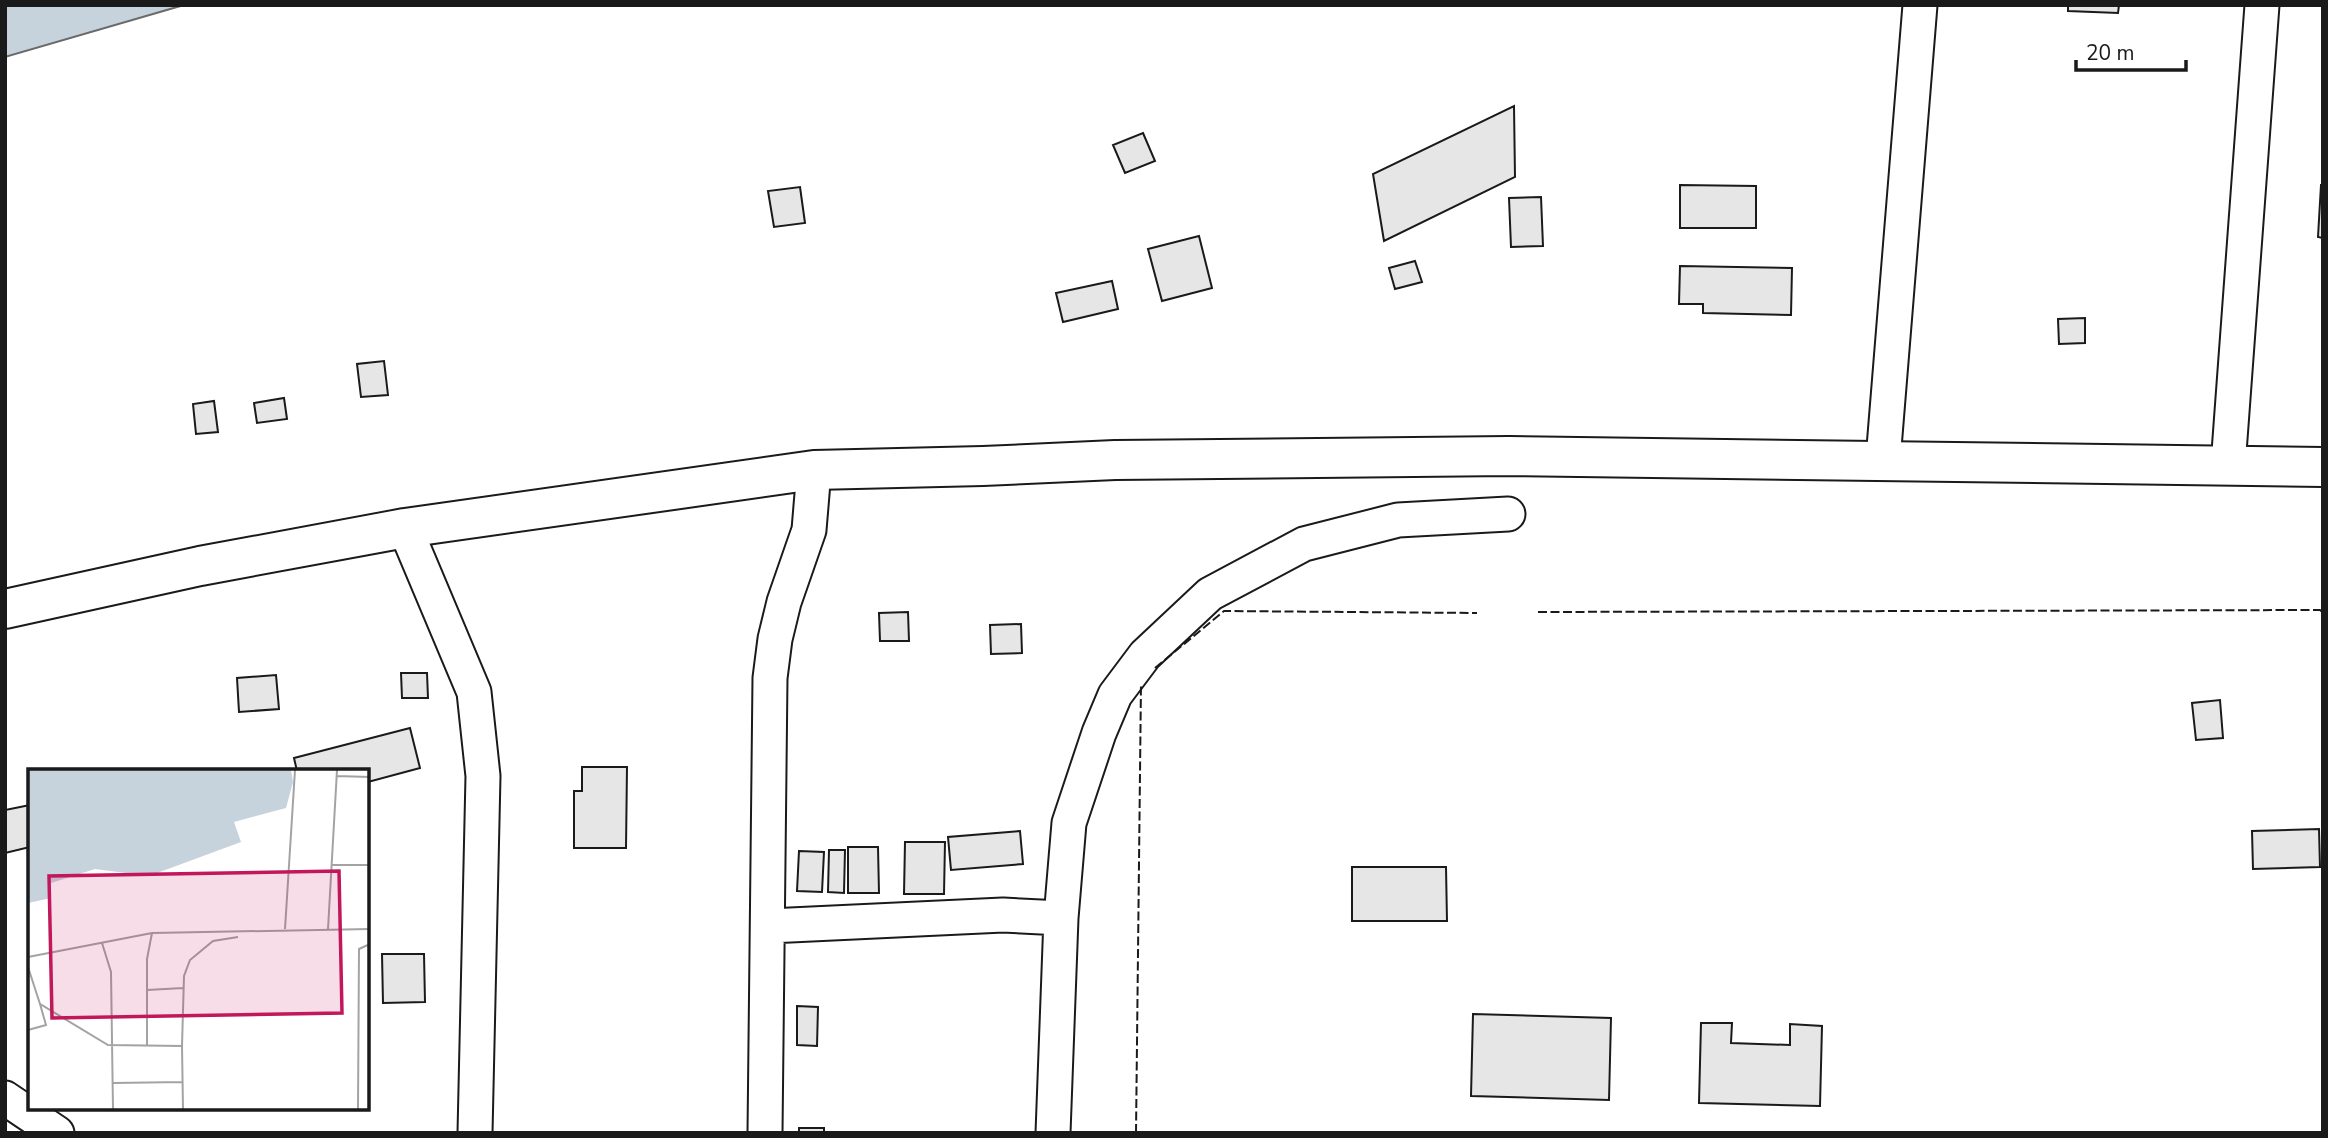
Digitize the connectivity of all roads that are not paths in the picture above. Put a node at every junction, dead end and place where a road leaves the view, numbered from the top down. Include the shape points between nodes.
1 (1920, 5) edge
2 (2262, 5) edge
3 (1883, 460) junction
4 (2228, 466) junction
5 (2323, 467) edge
6 (814, 470) junction
7 (1508, 514) dead end
8 (405, 528) junction
9 (5, 609) edge
10 (1061, 918) junction
11 (769, 926) junction
12 (5, 1098) edge
13 (57, 1133) edge
14 (475, 1133) edge
15 (765, 1133) edge
16 (1053, 1133) edge

1 - 3 street
2 - 4 street
3 - 4 highway
3 - 6 highway via 1482,456 1115,460
4 - 5 highway
6 - 8 highway
6 - 11 street via 809,530 784,602 771,678
7 - 10 street via 1398,520 1349,531 1304,544 1210,594 1145,655 1115,695 1069,823
8 - 9 highway
8 - 14 street via 474,692 479,730 483,776
10 - 11 street via 1003,915
10 - 16 street
11 - 15 street
12 - 13 street

